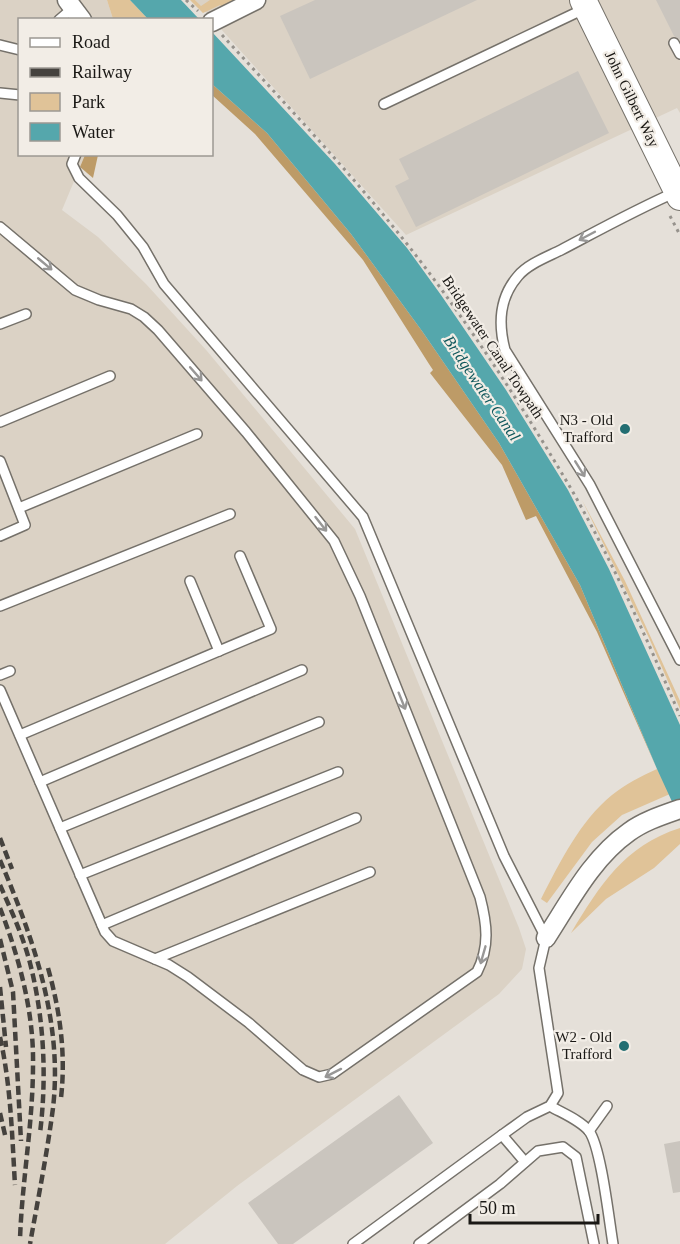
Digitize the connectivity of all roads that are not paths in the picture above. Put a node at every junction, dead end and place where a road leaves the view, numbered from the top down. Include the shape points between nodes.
1 (256, 0) edge
2 (585, 4) edge
3 (213, 22) edge
4 (674, 43) dead end
5 (0, 45) edge
6 (18, 50) edge
7 (680, 54) edge
8 (0, 93) edge
9 (18, 95) edge
10 (384, 104) dead end
11 (75, 156) edge
12 (679, 195) edge
13 (0, 227) edge
14 (26, 314) dead end
15 (0, 324) edge
16 (110, 376) dead end
17 (0, 422) edge
18 (197, 434) dead end
19 (0, 461) edge
20 (4, 482) edge
21 (19, 508) junction
22 (230, 514) dead end
23 (0, 536) edge
24 (240, 556) dead end
25 (190, 581) dead end
26 (0, 606) edge
27 (219, 651) junction
28 (680, 660) edge
29 (302, 670) dead end
30 (10, 671) dead end
31 (0, 675) edge
32 (0, 690) edge
33 (319, 722) dead end
34 (20, 735) junction
35 (339, 772) dead end
36 (40, 782) junction
37 (672, 812) edge
38 (356, 818) dead end
39 (60, 828) junction
40 (370, 872) dead end
41 (80, 875) junction
42 (102, 925) junction
43 (546, 938) junction
44 (155, 960) junction
45 (550, 1106) junction
46 (607, 1106) dead end
47 (589, 1131) junction
48 (502, 1135) junction
49 (525, 1162) junction
50 (353, 1244) edge
51 (419, 1244) edge
52 (594, 1244) edge
53 (613, 1244) edge

1 - 3 street
2 - 10 lane
2 - 12 street, John Gilbert Way
4 - 7 lane
5 - 6 lane
8 - 9 lane
11 - 43 lane via 72,164 79,178 117,215 143,247 164,284 363,517 504,856
12 -> 28 lane via 639,211 519,274 502,304 500,319 505,350 590,485
13 -> 44 lane via 75,290 131,309 158,330 328,533 360,596 462,850 480,897 487,932 483,961 477,972 326,1077 303,1070 224,1002
14 - 15 lane
16 - 17 lane
18 - 21 lane
19 - 20 lane
20 - 21 lane
21 - 23 lane via 25,525
22 - 26 lane
24 - 27 lane via 271,629
25 - 27 lane
27 - 34 lane
29 - 36 lane
30 - 31 lane
32 - 34 lane
33 - 39 lane
34 - 36 lane
35 - 41 lane
36 - 39 lane
37 - 43 street via 630,831 605,853
38 - 42 lane
39 - 41 lane
40 - 44 lane
41 - 42 lane
42 - 44 lane via 113,941
43 - 45 lane via 539,968 558,1093
45 - 47 lane
45 - 48 lane
46 - 47 lane
47 - 53 lane via 596,1148
48 - 49 lane
48 - 50 lane
49 - 51 lane
49 - 52 lane via 538,1151 563,1146 576,1157

